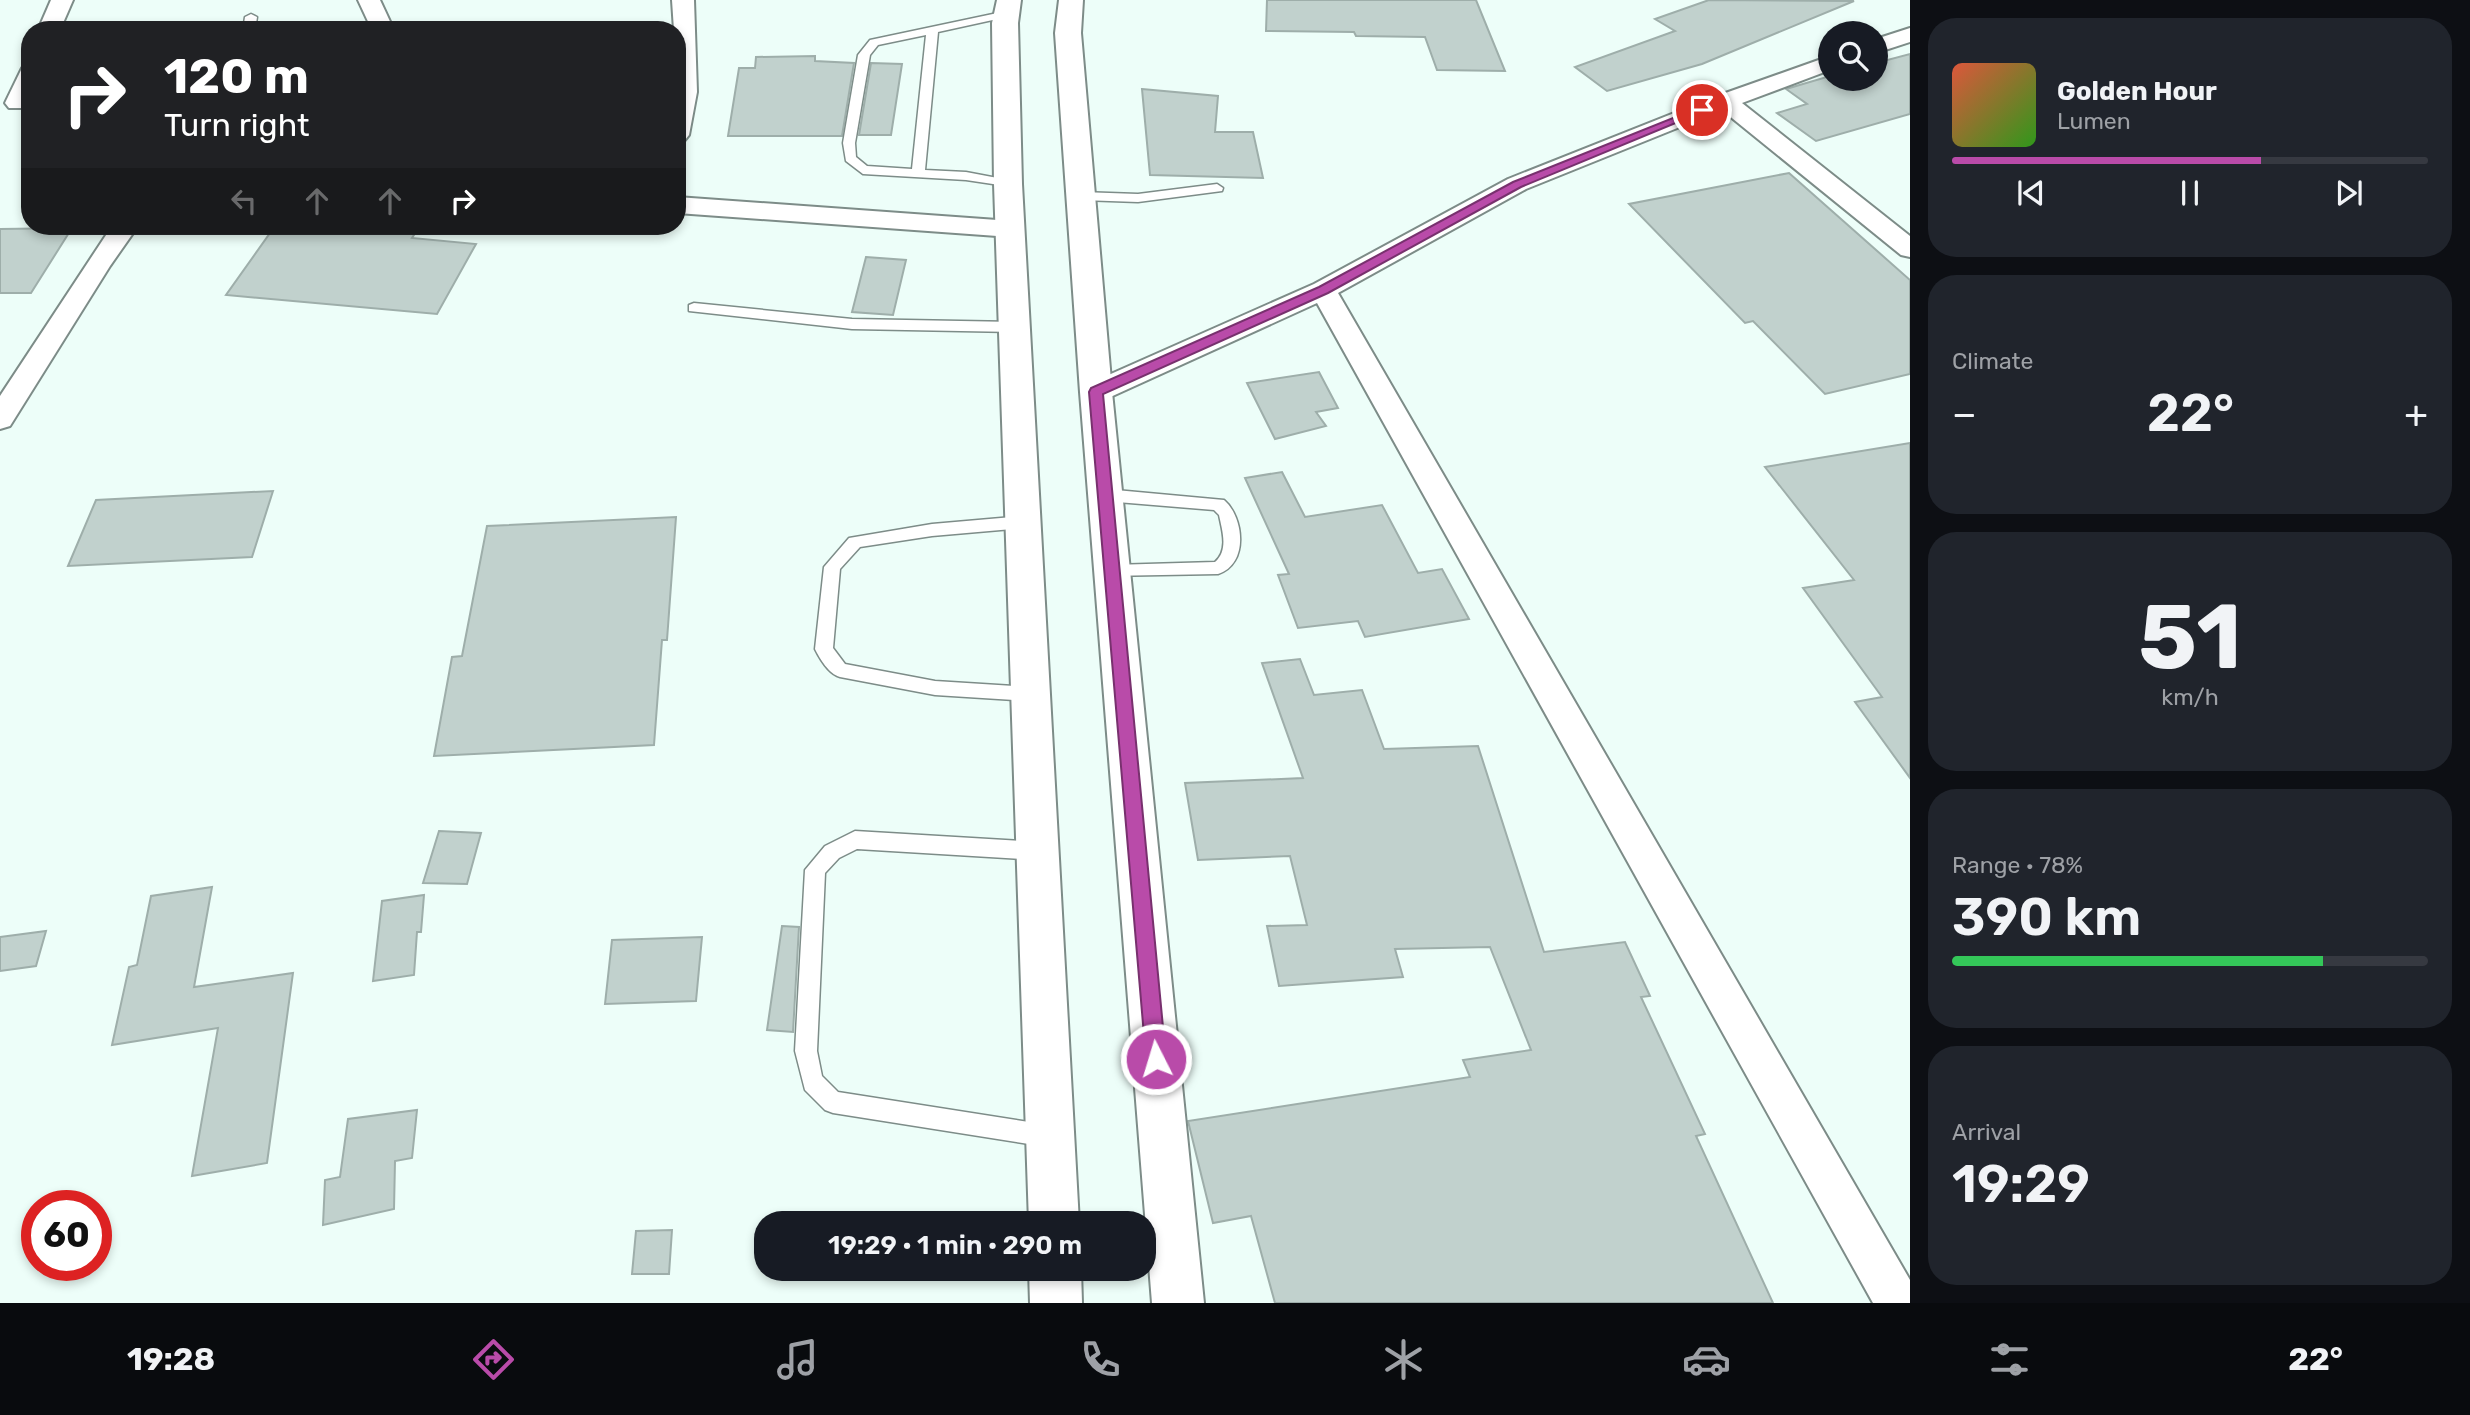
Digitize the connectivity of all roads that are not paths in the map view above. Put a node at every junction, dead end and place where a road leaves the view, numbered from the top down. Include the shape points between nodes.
1 (62, 0) edge
2 (369, 0) edge
3 (683, 0) edge
4 (1071, 0) edge
5 (1008, 7) edge
6 (251, 17) dead end
7 (53, 21) edge
8 (250, 21) edge
9 (379, 21) edge
10 (684, 21) edge
11 (932, 30) junction
12 (1910, 35) edge
13 (1888, 42) edge
14 (686, 45) edge
15 (1818, 66) edge
16 (686, 92) edge
17 (1725, 100) junction
18 (918, 172) junction
19 (1008, 184) junction
20 (1217, 188) dead end
21 (1081, 196) junction
22 (686, 206) edge
23 (1011, 229) junction
24 (118, 235) edge
25 (1910, 249) edge
26 (1323, 290) junction
27 (694, 309) dead end
28 (1015, 327) junction
29 (1096, 392) junction
30 (0, 419) edge
31 (1105, 495) junction
32 (1024, 522) junction
33 (1112, 571) junction
34 (1032, 694) junction
35 (1038, 851) junction
36 (1049, 1137) junction
37 (1053, 1211) edge
38 (1055, 1281) edge
39 (1056, 1303) edge
40 (1178, 1303) edge
41 (1898, 1303) edge

1 - 7 street
2 - 9 street
3 - 10 street
4 - 21 main road via 1069,33
5 - 11 lane
5 - 19 main road
6 - 8 lane
11 - 18 lane
11 - 18 lane via 874,42 864,55 849,143 850,158 863,170
12 - 13 street
14 - 16 street
15 - 17 street
17 - 25 street
17 - 26 street via 1517,184
18 - 19 lane
19 - 23 main road
20 - 21 lane via 1138,198
21 - 29 main road
22 - 23 street
23 - 28 main road
24 - 30 street
26 - 29 street
26 - 41 street
27 - 28 lane via 852,324
28 - 32 main road
29 - 31 main road
31 - 33 main road
31 - 33 lane via 1218,504 1227,512 1232,555 1218,568
32 - 34 main road
32 - 34 lane via 855,542 832,567 824,649 840,670 935,688
33 - 40 main road
34 - 35 main road
35 - 36 main road
35 - 36 lane via 855,840 832,852 815,870 806,1051 813,1082 833,1102
36 - 37 main road
38 - 39 main road

